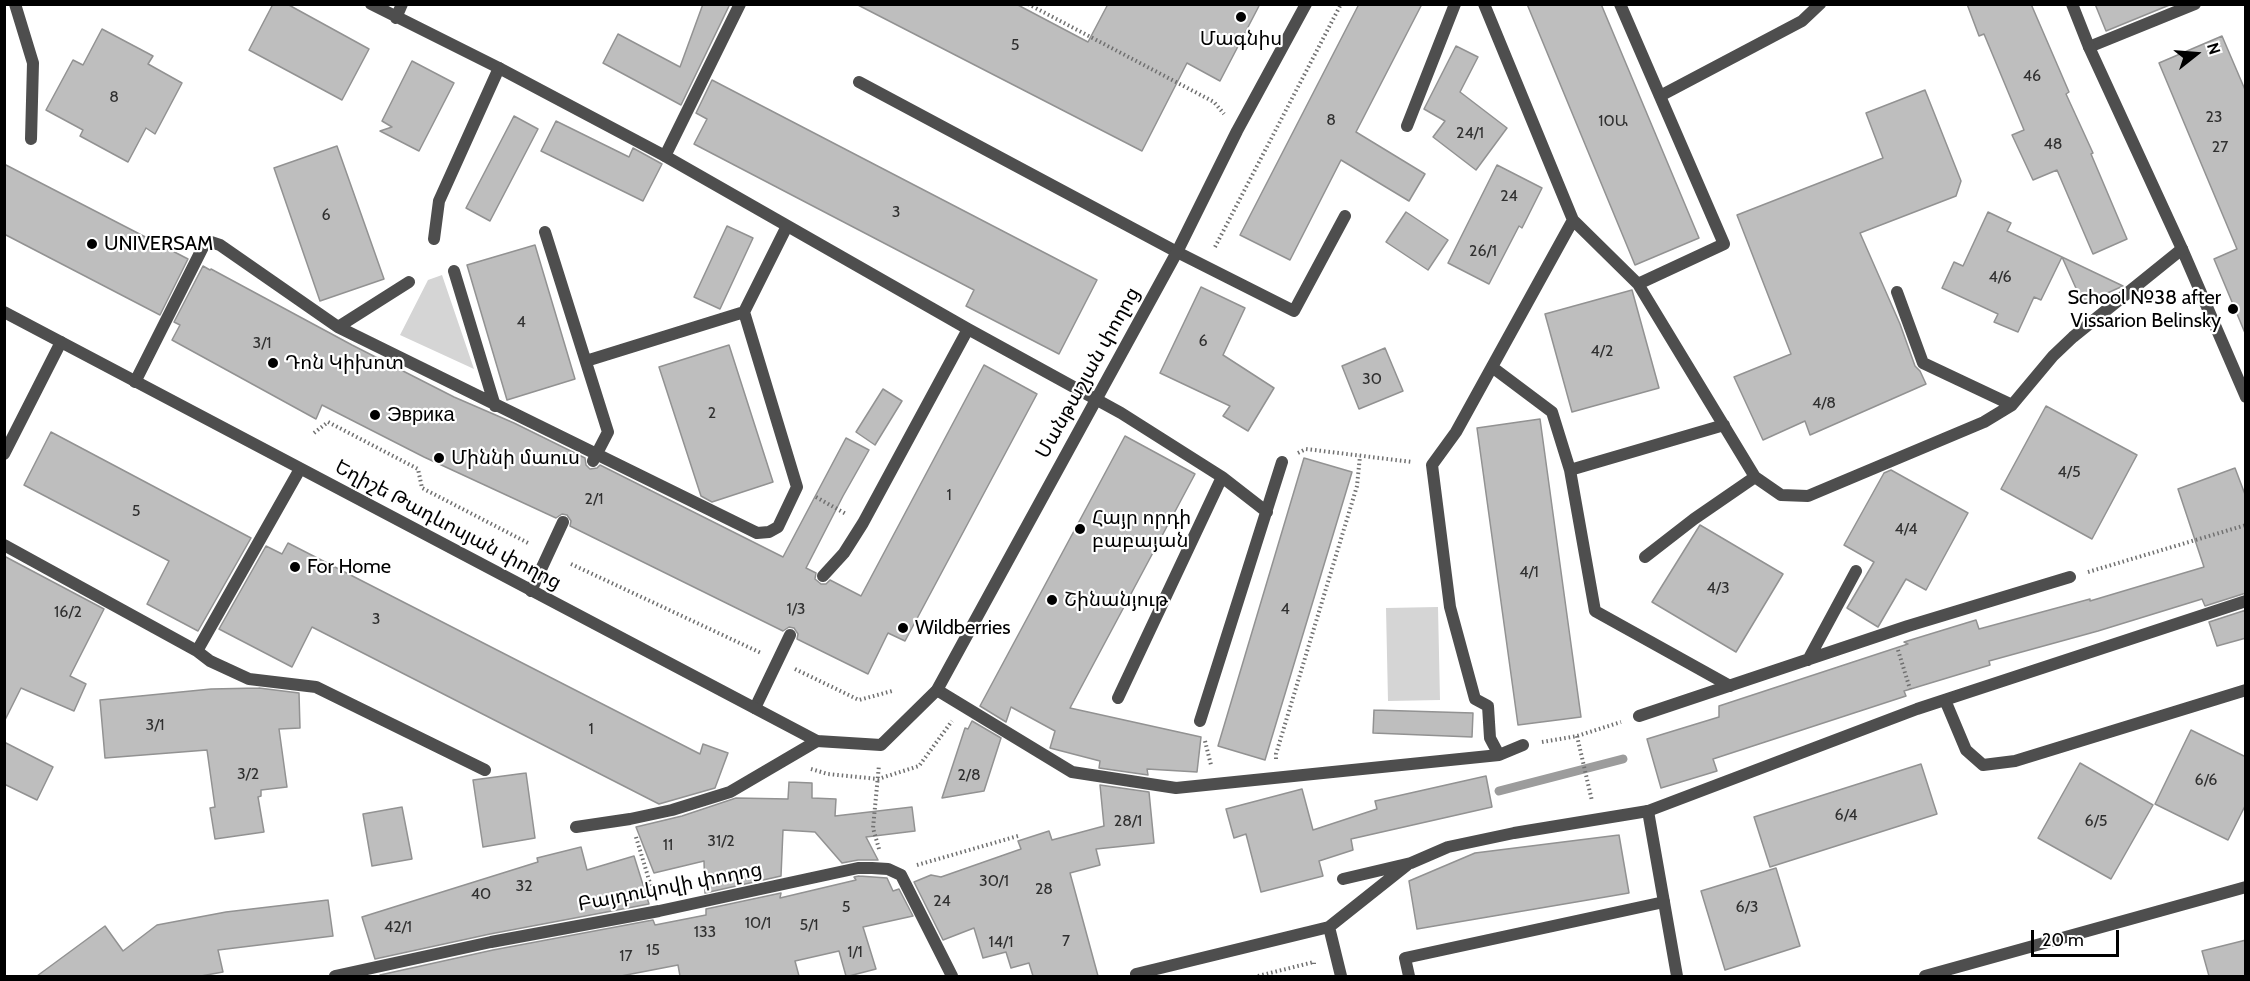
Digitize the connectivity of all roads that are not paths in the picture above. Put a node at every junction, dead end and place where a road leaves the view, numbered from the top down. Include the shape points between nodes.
1 (15, 4) edge
2 (371, 4) edge
3 (402, 4) edge
4 (740, 4) edge
5 (1306, 4) edge
6 (1455, 4) edge
7 (1484, 4) edge
8 (1620, 4) edge
9 (1820, 4) edge
10 (2072, 4) edge
11 (2195, 4) edge
12 (396, 18) junction
13 (2089, 47) junction
14 (499, 68) junction
15 (859, 82) dead end
16 (1660, 96) junction
17 (1407, 126) dead end
18 (31, 139) dead end
19 (665, 156) junction
20 (1345, 216) dead end
21 (1574, 220) junction
22 (787, 226) junction
23 (545, 232) dead end
24 (434, 239) dead end
25 (2182, 249) junction
26 (1177, 252) junction
27 (454, 271) dead end
28 (410, 282) dead end
29 (1638, 284) junction
30 (1897, 292) dead end
31 (4, 312) edge
32 (744, 312) junction
33 (338, 327) junction
34 (968, 329) junction
35 (61, 342) junction
36 (586, 361) junction
37 (1492, 367) junction
38 (135, 382) junction
39 (2246, 397) edge
40 (1097, 399) junction
41 (2012, 405) junction
42 (495, 406) junction
43 (1724, 425) junction
44 (4, 454) edge
45 (595, 457) junction
46 (1282, 462) road end
47 (300, 469) junction
48 (1570, 470) junction
49 (1222, 477) junction
50 (1755, 477) junction
51 (1267, 512) junction
52 (563, 522) dead end
53 (4, 545) edge
54 (1646, 557) dead end
55 (1856, 571) dead end
56 (822, 576) dead end
57 (2070, 577) road end
58 (531, 591) junction
59 (2246, 601) edge
60 (790, 635) dead end
61 (197, 651) junction
62 (1808, 660) junction
63 (1730, 686) junction
64 (937, 690) junction
65 (2246, 690) edge
66 (1118, 698) dead end
67 (1945, 700) junction
68 (755, 708) junction
69 (1639, 716) road end
70 (1200, 722) road end
71 (817, 741) junction
72 (881, 745) joint
73 (1523, 745) road end
74 (1499, 755) junction
75 (485, 770) dead end
76 (1648, 811) junction
77 (576, 826) dead end
78 (1411, 863) junction
79 (1343, 879) dead end
80 (2246, 887) edge
81 (1664, 902) junction
82 (1329, 927) junction
83 (335, 976) edge
84 (952, 976) edge
85 (1137, 976) edge
86 (1341, 976) edge
87 (1409, 976) edge
88 (1677, 976) edge
89 (1925, 976) edge

1 - 18 street via 33,63
2 - 12 street
3 - 12 street
4 - 19 street
5 - 26 street, Մանթաշյան փողոց
6 - 17 street
7 - 21 street
8 - 16 street
9 - 16 street via 1802,21
10 - 13 street
11 - 13 street
12 - 14 street
13 - 25 street
14 - 19 street
14 - 24 street via 439,201
15 - 26 street
16 - 29 street via 1724,244
19 - 22 street
20 - 26 street via 1294,311
21 - 29 street
21 - 37 street
22 - 32 street
22 - 34 street
23 - 36 street
25 - 39 street
25 - 41 street via 2073,337
26 - 40 street, Մանթաշյան փողոց
27 - 42 street
28 - 33 street
29 - 43 street
30 - 41 street via 1923,363
31 - 35 street, Եղիշե Թադևոսյան փողոց
32 - 36 street
32 - 45 street via 797,487 778,527 756,533
33 - 38 street via 211,242 204,245
33 - 42 street
34 - 40 street
34 - 56 street via 863,523 844,554
35 - 38 street, Եղիշե Թադևոսյան փողոց
35 - 44 street
36 - 45 street via 608,432
37 - 48 street via 1552,412
37 - 74 street via 1456,432 1432,465 1450,607 1475,699 1488,706 1490,738
38 - 47 street, Եղիշե Թադևոսյան փողոց
40 - 49 street
40 - 64 street, Մանթաշյան փողոց
41 - 50 street via 1984,422 1808,496 1781,495
42 - 45 street
43 - 48 street
43 - 50 street
46 - 51 street
47 - 58 street, Եղիշե Թադևոսյան փողոց
47 - 61 street
48 - 63 street via 1595,611
49 - 51 street
49 - 66 street
50 - 54 street
51 - 70 street
52 - 58 street
53 - 61 street
55 - 62 street
57 - 62 street
58 - 68 street, Եղիշե Թադևոսյան փողոց
59 - 67 street
60 - 68 street
61 - 75 street via 210,662 249,679 316,687
62 - 63 street
63 - 69 street
64 - 72 street, Մանթաշյան փողոց
64 - 74 street via 1072,772 1176,788
65 - 67 street via 2015,761 1983,765 1966,750
67 - 76 street
68 - 71 street, Եղիշե Թադևոսյան փողոց
71 - 72 street, Եղիշե Թադևոսյան փողոց
71 - 77 street via 730,792 672,810
73 - 74 street
76 - 78 street via 1448,847
76 - 81 street
78 - 79 street
78 - 82 street
80 - 89 street
81 - 87 street via 1405,958
81 - 88 street
82 - 85 street
82 - 86 street
83 - 84 street, Բայդուկովի փողոց via 858,868 888,869 901,875

